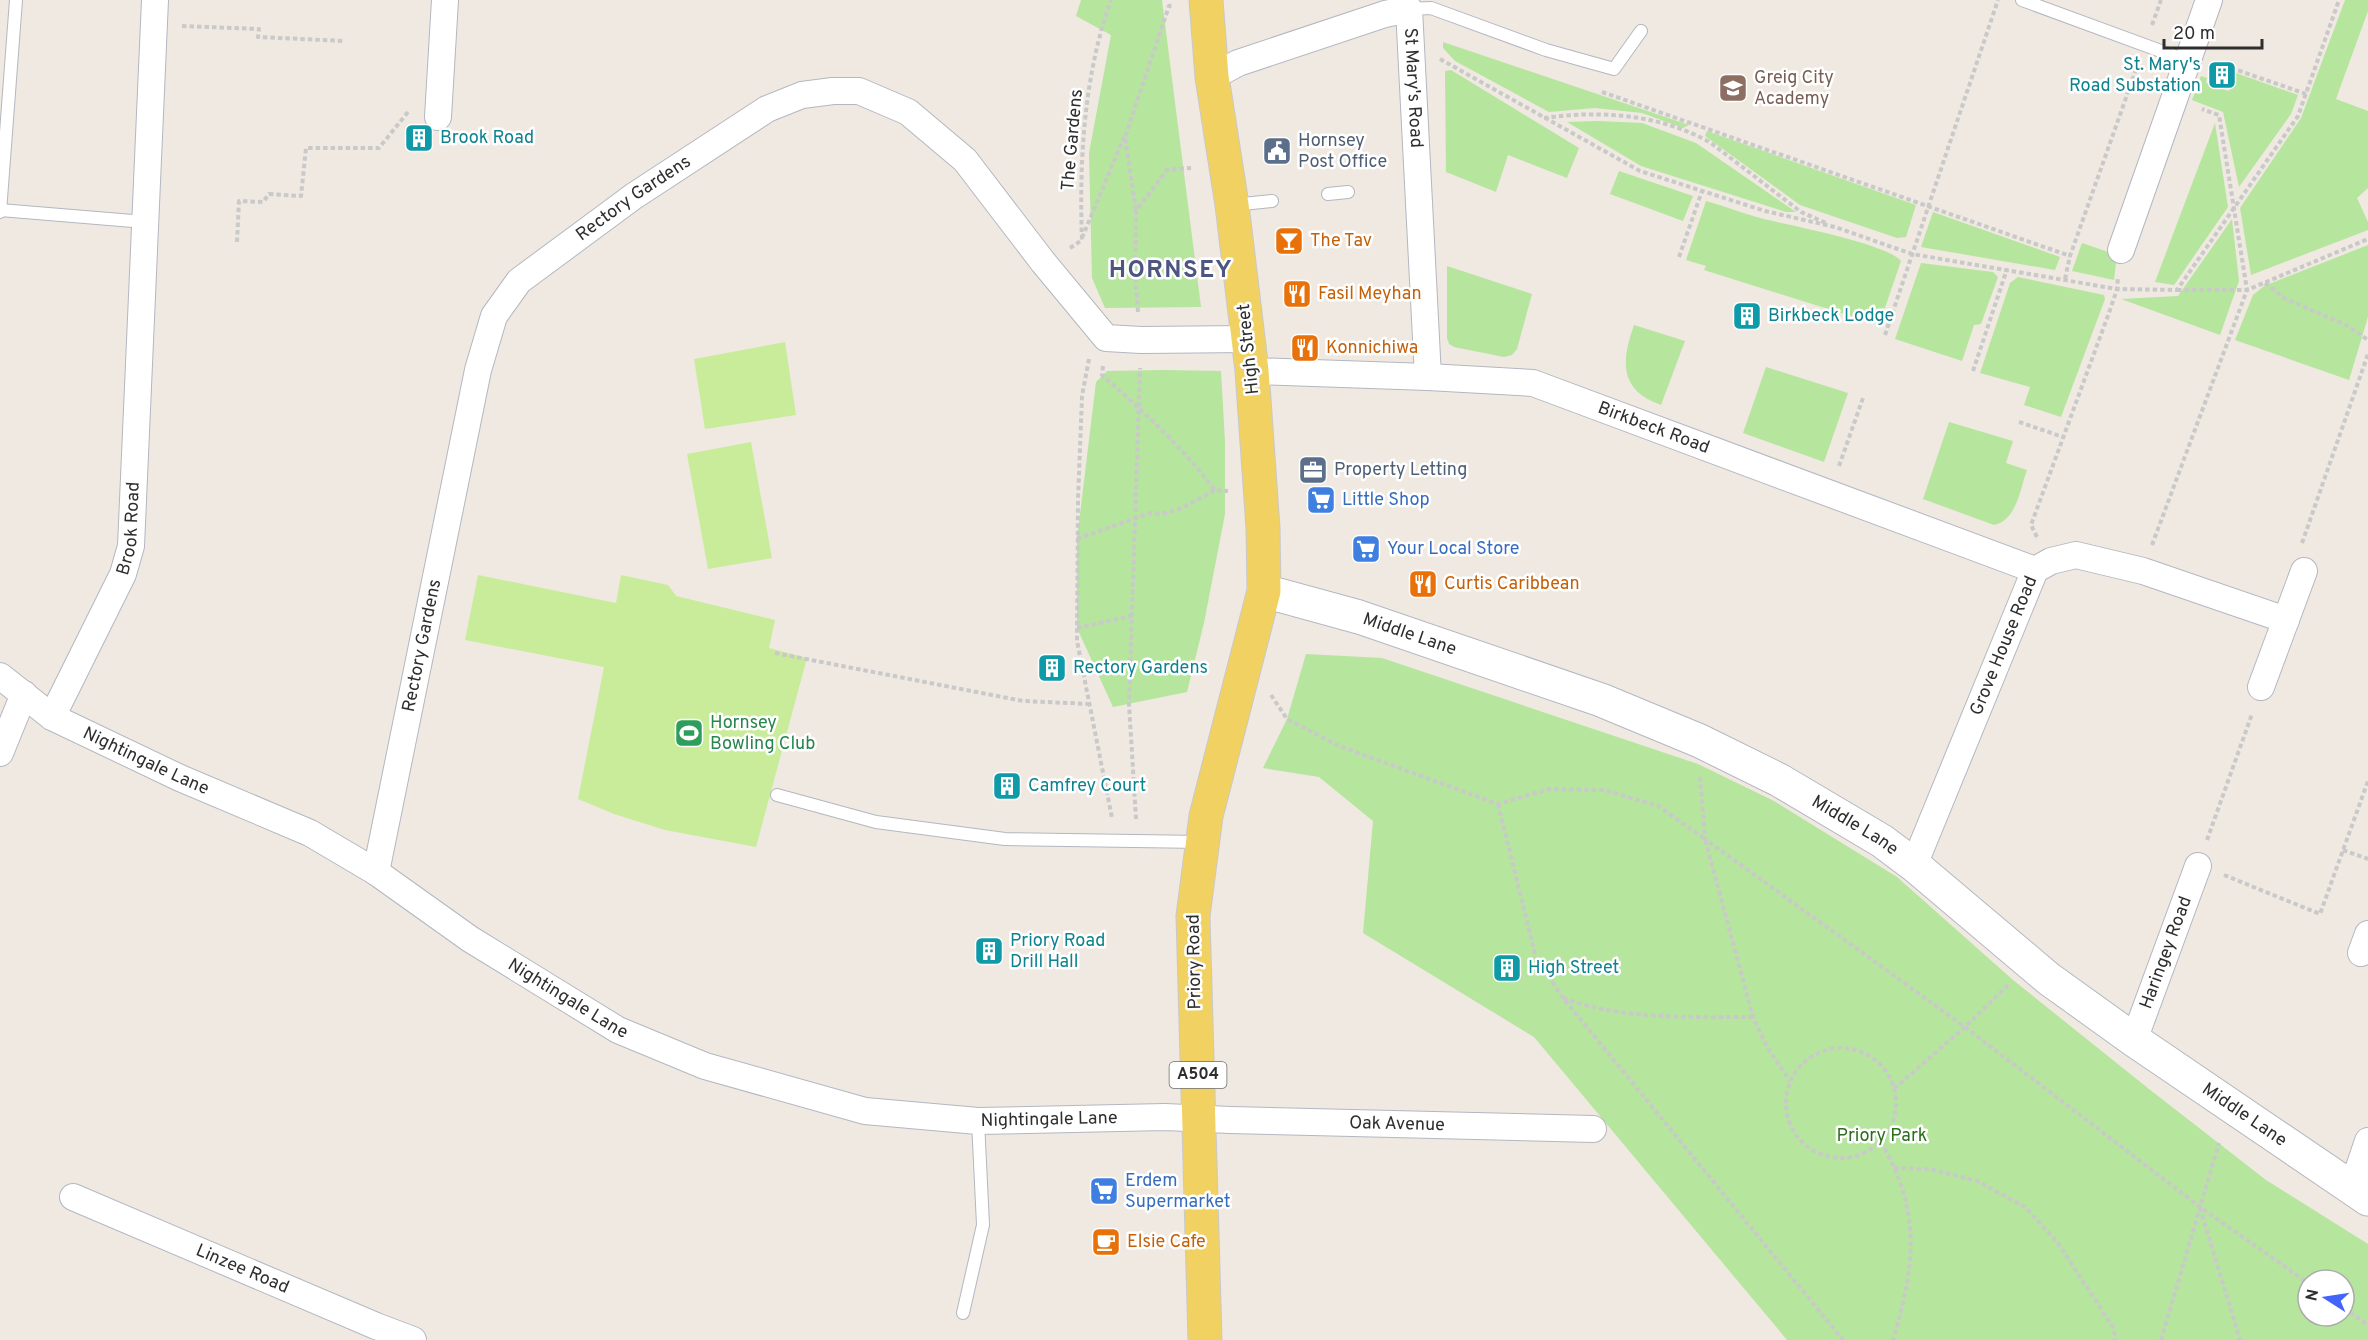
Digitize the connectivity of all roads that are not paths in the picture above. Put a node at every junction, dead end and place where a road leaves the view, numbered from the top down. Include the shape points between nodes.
1 (16, 0) edge
2 (445, 0) edge
3 (2022, 0) edge
4 (2209, 0) edge
5 (1206, 1) edge
6 (1409, 5) edge
7 (155, 12) edge
8 (1641, 31) dead end
9 (2189, 57) junction
10 (1212, 76) junction
11 (438, 117) dead end
12 (1348, 192) dead end
13 (1328, 194) dead end
14 (1272, 201) dead end
15 (1232, 205) junction
16 (0, 211) edge
17 (145, 222) junction
18 (2121, 250) dead end
19 (1249, 339) junction
20 (1252, 371) junction
21 (1428, 376) junction
22 (2043, 566) junction
23 (2304, 571) road end
24 (1264, 591) junction
25 (2286, 620) junction
26 (0, 676) edge
27 (2261, 687) road end
28 (24, 694) junction
29 (52, 717) junction
30 (0, 753) edge
31 (777, 795) dead end
32 (1203, 843) junction
33 (1914, 865) junction
34 (2209, 870) road end
35 (376, 872) junction
36 (2134, 1040) junction
37 (1199, 1118) junction
38 (978, 1121) junction
39 (1593, 1129) dead end
40 (2368, 1141) edge
41 (2360, 1193) edge
42 (73, 1197) dead end
43 (963, 1312) dead end
44 (374, 1333) edge
45 (413, 1340) edge
46 (1205, 1340) edge

1 - 16 lane
2 - 11 street
3 - 9 lane
4 - 9 street
5 - 10 main road, High Street / A504
6 - 8 lane via 1431,8 1546,50 1614,69
6 - 10 street, St Mary's Road via 1238,63
6 - 21 street, St Mary's Road
7 - 17 street, Brook Road
9 - 18 street
10 - 15 main road, High Street / A504
12 - 13 lane
14 - 15 lane
15 - 19 main road, High Street / A504
16 - 17 lane
17 - 29 street, Brook Road via 131,546 123,574
19 - 20 main road, High Street / A504
19 - 35 street, Rectory Gardens via 1141,340 1101,332 965,160 908,112 859,91 802,95 767,110 634,196 519,281 494,316 478,370
20 - 21 street, Birkbeck Road
20 - 24 main road, High Street / A504
21 - 22 street, Birkbeck Road via 1533,383
22 - 25 street, Grove House Road via 2076,555 2143,571
22 - 33 street, Grove House Road
23 - 25 street
24 - 32 main road, Priory Road / A504 via 1206,816
24 - 33 street, Middle Lane via 1495,663 1601,700 1700,741 1779,780
25 - 27 street
26 - 28 street, Nightingale Lane
28 - 29 street, Nightingale Lane
28 - 30 street
29 - 35 street, Nightingale Lane via 180,778 310,833
31 - 32 lane via 876,822 994,838
32 - 37 main road, Priory Road / A504 via 1193,916
33 - 36 street, Middle Lane via 2049,979
34 - 36 street, Haringey Road
35 - 38 street, Nightingale Lane via 470,939 618,1030 705,1066 865,1111
36 - 41 street, Middle Lane
37 - 38 street, Nightingale Lane
37 - 39 street, Oak Avenue
37 - 46 main road, Priory Road / A504
38 - 43 lane via 983,1225
40 - 41 street
42 - 44 street, Linzee Road
44 - 45 street, Linzee Road

